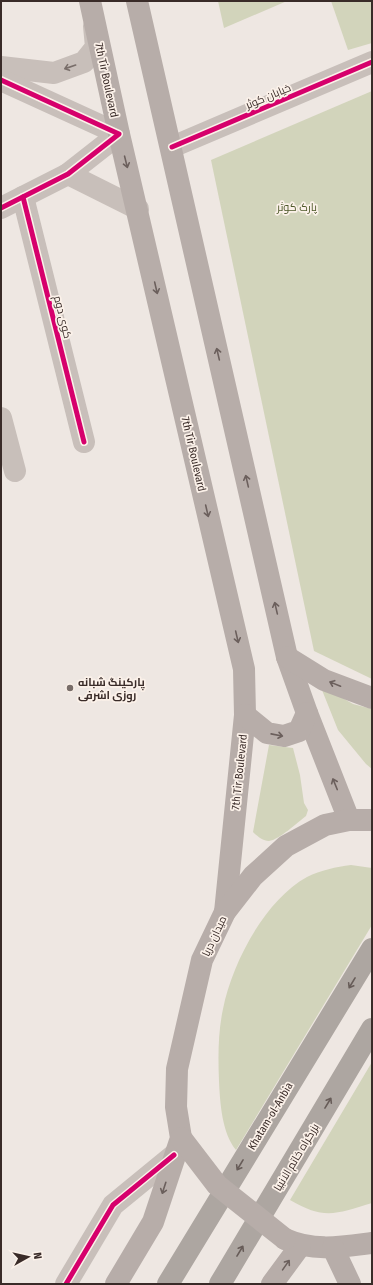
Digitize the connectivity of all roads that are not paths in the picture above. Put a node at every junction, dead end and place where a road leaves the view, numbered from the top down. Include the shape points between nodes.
1 (137, 1) edge
2 (91, 8) edge
3 (372, 62) edge
4 (1, 66) edge
5 (1, 80) edge
6 (119, 134) junction
7 (172, 147) junction
8 (68, 174) junction
9 (23, 197) junction
10 (1, 208) edge
11 (138, 209) junction
12 (1, 418) edge
13 (84, 442) dead end
14 (16, 471) dead end
15 (287, 657) junction
16 (372, 698) edge
17 (307, 713) junction
18 (245, 715) junction
19 (349, 820) junction
20 (372, 820) edge
21 (225, 912) junction
22 (372, 949) edge
23 (372, 1029) edge
24 (178, 1146) junction
25 (292, 1243) junction
26 (372, 1243) edge
27 (333, 1248) junction
28 (66, 1284) edge
29 (116, 1284) edge
30 (168, 1284) edge
31 (220, 1284) edge
32 (272, 1284) edge
33 (350, 1284) edge

1 - 7 main road
2 -> 4 street via 96,47 84,62 54,73
2 - 6 main road, 7th Tir Boulevard
3 - 7 street, خیابان کوثر
5 - 6 street
6 - 8 street
6 -> 11 main road, 7th Tir Boulevard
15 -> 7 main road
8 - 9 street
8 - 11 street
9 - 10 street
9 - 13 street, کوی دوم
11 -> 18 main road, 7th Tir Boulevard via 244,669
12 - 14 street
16 -> 15 main road via 324,680
15 - 17 main road
18 -> 17 main road via 267,733 284,736 299,731
19 -> 17 main road
18 - 21 main road, 7th Tir Boulevard
19 - 20 main road, میدان دریا
19 - 21 main road, میدان دریا via 324,825 286,846 253,876
21 - 24 main road, میدان دریا via 202,960 177,1069
22 -> 30 highway, Khatam-ol-Anbia
31 -> 23 highway, بزرگراه خاتم الانبیا
24 - 25 main road, bridge via 217,1185
24 - 28 street via 113,1205
24 -> 29 main road via 153,1222
25 - 27 main road
32 -> 25 main road
26 - 27 main road
27 - 33 main road

